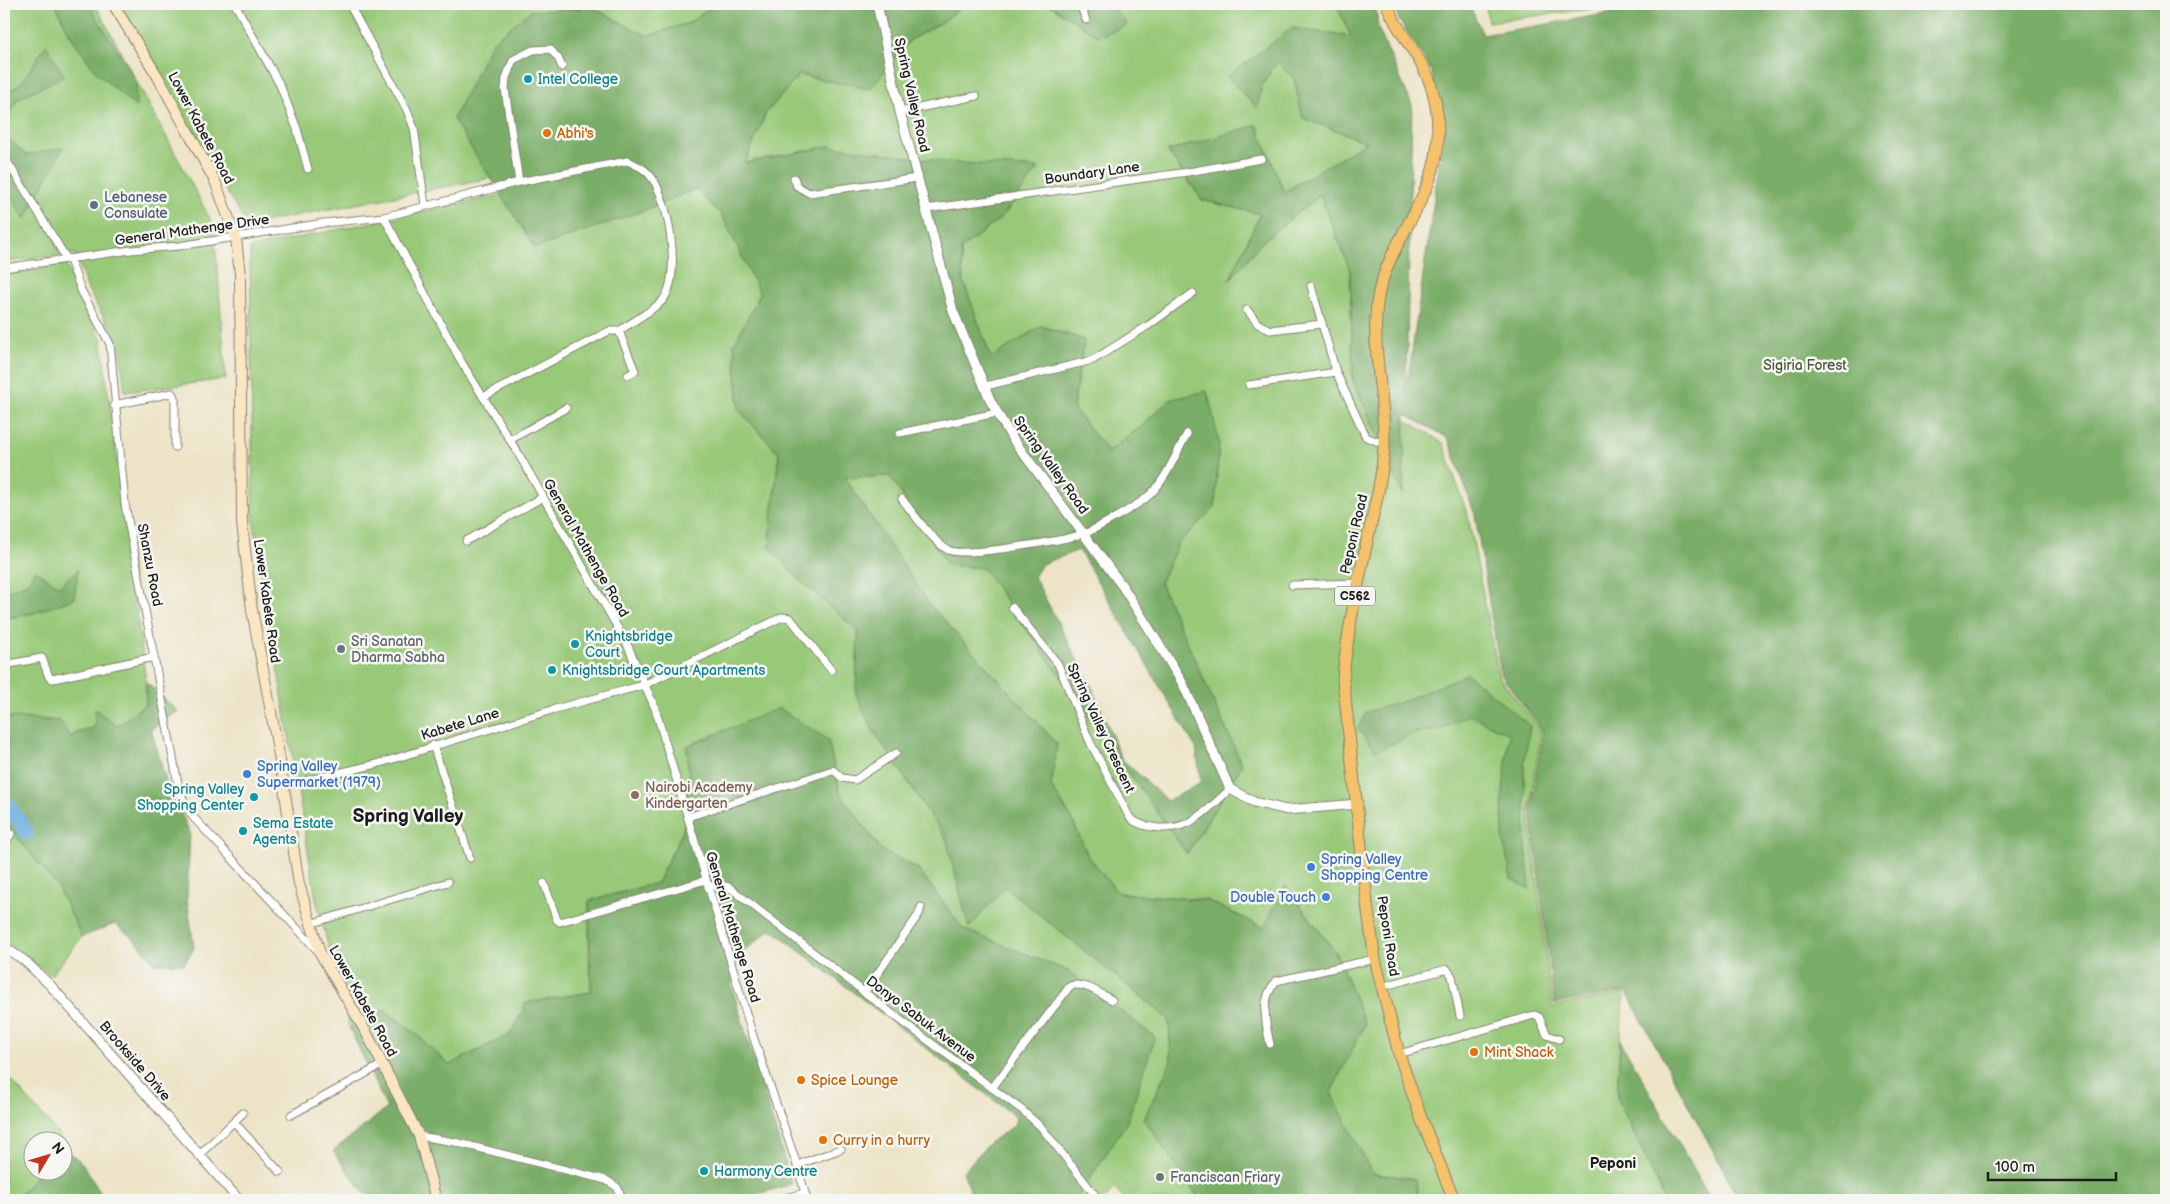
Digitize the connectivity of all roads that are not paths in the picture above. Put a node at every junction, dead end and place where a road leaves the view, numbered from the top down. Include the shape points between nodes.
1 (112, 4) edge
2 (235, 4) edge
3 (349, 4) edge
4 (877, 4) edge
5 (1080, 4) edge
6 (1388, 4) edge
7 (1086, 20) dead end
8 (562, 68) dead end
9 (976, 96) dead end
10 (900, 112) junction
11 (4, 156) edge
12 (1261, 159) dead end
13 (308, 169) dead end
14 (794, 178) dead end
15 (918, 178) junction
16 (519, 182) junction
17 (425, 205) junction
18 (926, 209) junction
19 (384, 217) junction
20 (236, 238) junction
21 (70, 260) junction
22 (4, 268) edge
23 (1311, 286) dead end
24 (1192, 293) dead end
25 (1247, 310) dead end
26 (1322, 324) junction
27 (618, 331) junction
28 (1336, 372) junction
29 (628, 375) dead end
30 (1248, 385) dead end
31 (986, 386) junction
32 (484, 397) junction
33 (114, 405) junction
34 (566, 408) dead end
35 (997, 413) junction
36 (900, 432) dead end
37 (1187, 434) dead end
38 (510, 440) junction
39 (1384, 444) junction
40 (175, 447) dead end
41 (543, 497) junction
42 (902, 499) dead end
43 (1084, 533) junction
44 (466, 541) dead end
45 (1358, 583) junction
46 (1292, 586) dead end
47 (1012, 607) dead end
48 (154, 657) junction
49 (4, 665) edge
50 (831, 670) dead end
51 (644, 685) junction
52 (433, 745) junction
53 (896, 754) dead end
54 (283, 786) junction
55 (1230, 790) junction
56 (1358, 804) junction
57 (688, 817) junction
58 (11, 834) dead end
59 (4, 845) edge
60 (470, 858) dead end
61 (448, 882) dead end
62 (544, 883) dead end
63 (707, 884) junction
64 (921, 907) dead end
65 (310, 924) junction
66 (4, 947) edge
67 (320, 953) junction
68 (1374, 959) junction
69 (1381, 987) junction
70 (864, 993) junction
71 (1112, 1000) dead end
72 (1460, 1016) dead end
73 (1559, 1039) dead end
74 (1270, 1044) dead end
75 (1398, 1054) junction
76 (383, 1064) junction
77 (992, 1088) junction
78 (243, 1113) dead end
79 (291, 1115) dead end
80 (234, 1122) junction
81 (419, 1136) junction
82 (841, 1149) dead end
83 (199, 1155) junction
84 (798, 1165) junction
85 (280, 1172) dead end
86 (806, 1197) edge
87 (238, 1200) edge
88 (436, 1200) edge
89 (623, 1200) edge
90 (776, 1200) edge
91 (1099, 1200) edge
92 (1454, 1200) edge

1 - 20 main road, Lower Kabete Road via 158,77 216,181
2 - 13 street via 280,84
3 - 17 street via 414,128
4 - 10 street, Spring Valley Road
5 - 7 street
6 - 39 main road, Peponi Road / C562 via 1429,80 1438,132 1430,182 1389,262 1378,298 1376,342
8 - 16 street via 550,49 533,50 513,60 508,72 505,90
9 - 10 street
10 - 15 street, Spring Valley Road
11 - 21 street, Shanzu Road via 63,254
12 - 18 street, Boundary Lane
14 - 15 street via 797,186 809,193
15 - 18 street, Spring Valley Road
16 - 17 street, General Mathenge Drive
16 - 27 street, General Mathenge Drive via 627,161 654,179 670,223 670,283 663,300
17 - 19 street, General Mathenge Drive
18 - 31 street, Spring Valley Road via 953,311
19 - 20 street, General Mathenge Drive
19 - 32 street, General Mathenge Road via 462,363
20 - 21 street, General Mathenge Drive
20 - 54 main road, Lower Kabete Road via 241,284 242,523 252,610
21 - 22 street, General Mathenge Drive
21 - 33 street, Shanzu Road via 81,290 110,344
23 - 26 street
24 - 31 street via 1093,360
25 - 26 street via 1258,324 1270,330
26 - 28 street
27 - 29 street via 635,371
27 - 32 street via 598,336
28 - 30 street
28 - 39 street via 1366,437
31 - 35 street, Spring Valley Road
32 - 38 street, General Mathenge Road
33 - 40 street via 172,393 175,400
33 - 48 street, Shanzu Road via 125,504
34 - 38 street
35 - 36 street
35 - 43 street, Spring Valley Road via 1012,438
37 - 43 street via 1160,482 1146,498
38 - 41 street, General Mathenge Road
39 - 45 main road, Peponi Road / C562 via 1379,492
41 - 44 street
41 - 51 street, General Mathenge Road via 627,644
42 - 43 street via 948,550 1014,548
43 - 55 street, Spring Valley Road via 1123,587 1183,684
45 - 46 street
45 - 56 main road, Peponi Road / C562 via 1343,679
47 - 55 street, Spring Valley Crescent via 1058,664 1090,742 1130,818 1144,826 1180,826 1191,822
48 - 49 street via 53,679 49,677 42,658
48 - 67 street, Shanzu Road via 178,784 185,805
50 - 51 street, Kabete Lane via 790,618 782,617
51 - 52 street, Kabete Lane
51 - 57 street, General Mathenge Road via 655,708
52 - 54 street, Kabete Lane via 377,764
52 - 60 street
53 - 57 street via 855,780 842,778 833,770
54 - 65 main road, Lower Kabete Road via 299,884
55 - 56 street via 1254,802 1287,810
56 - 68 main road, Peponi Road / C562
57 - 63 street, General Mathenge Road
58 - 59 street
61 - 65 street
62 - 63 street via 560,922
63 - 70 street, Donyo Sabuk Avenue via 729,887
63 - 84 street, General Mathenge Road via 752,1033
64 - 70 street
65 - 67 main road, Lower Kabete Road
66 - 83 street, Brookside Drive via 26,961 51,986
67 - 76 main road, Lower Kabete Road
68 - 69 main road, Peponi Road / C562
68 - 74 street via 1276,980 1265,1006
69 - 72 street via 1447,969 1452,976
69 - 75 main road, Peponi Road / C562
70 - 77 street, Donyo Sabuk Avenue
71 - 77 street via 1082,985 1070,986
73 - 75 street via 1547,1035 1539,1017 1534,1014
75 - 92 main road, Peponi Road / C562
76 - 79 street
76 - 81 main road, Lower Kabete Road
77 - 91 street, Donyo Sabuk Avenue via 1041,1127
78 - 80 street
80 - 83 street
80 - 85 street
81 - 88 main road, Lower Kabete Road
81 - 89 street via 606,1180 617,1186
82 - 84 street
83 - 87 street, Brookside Drive
84 - 86 street, General Mathenge Road
86 - 90 street

